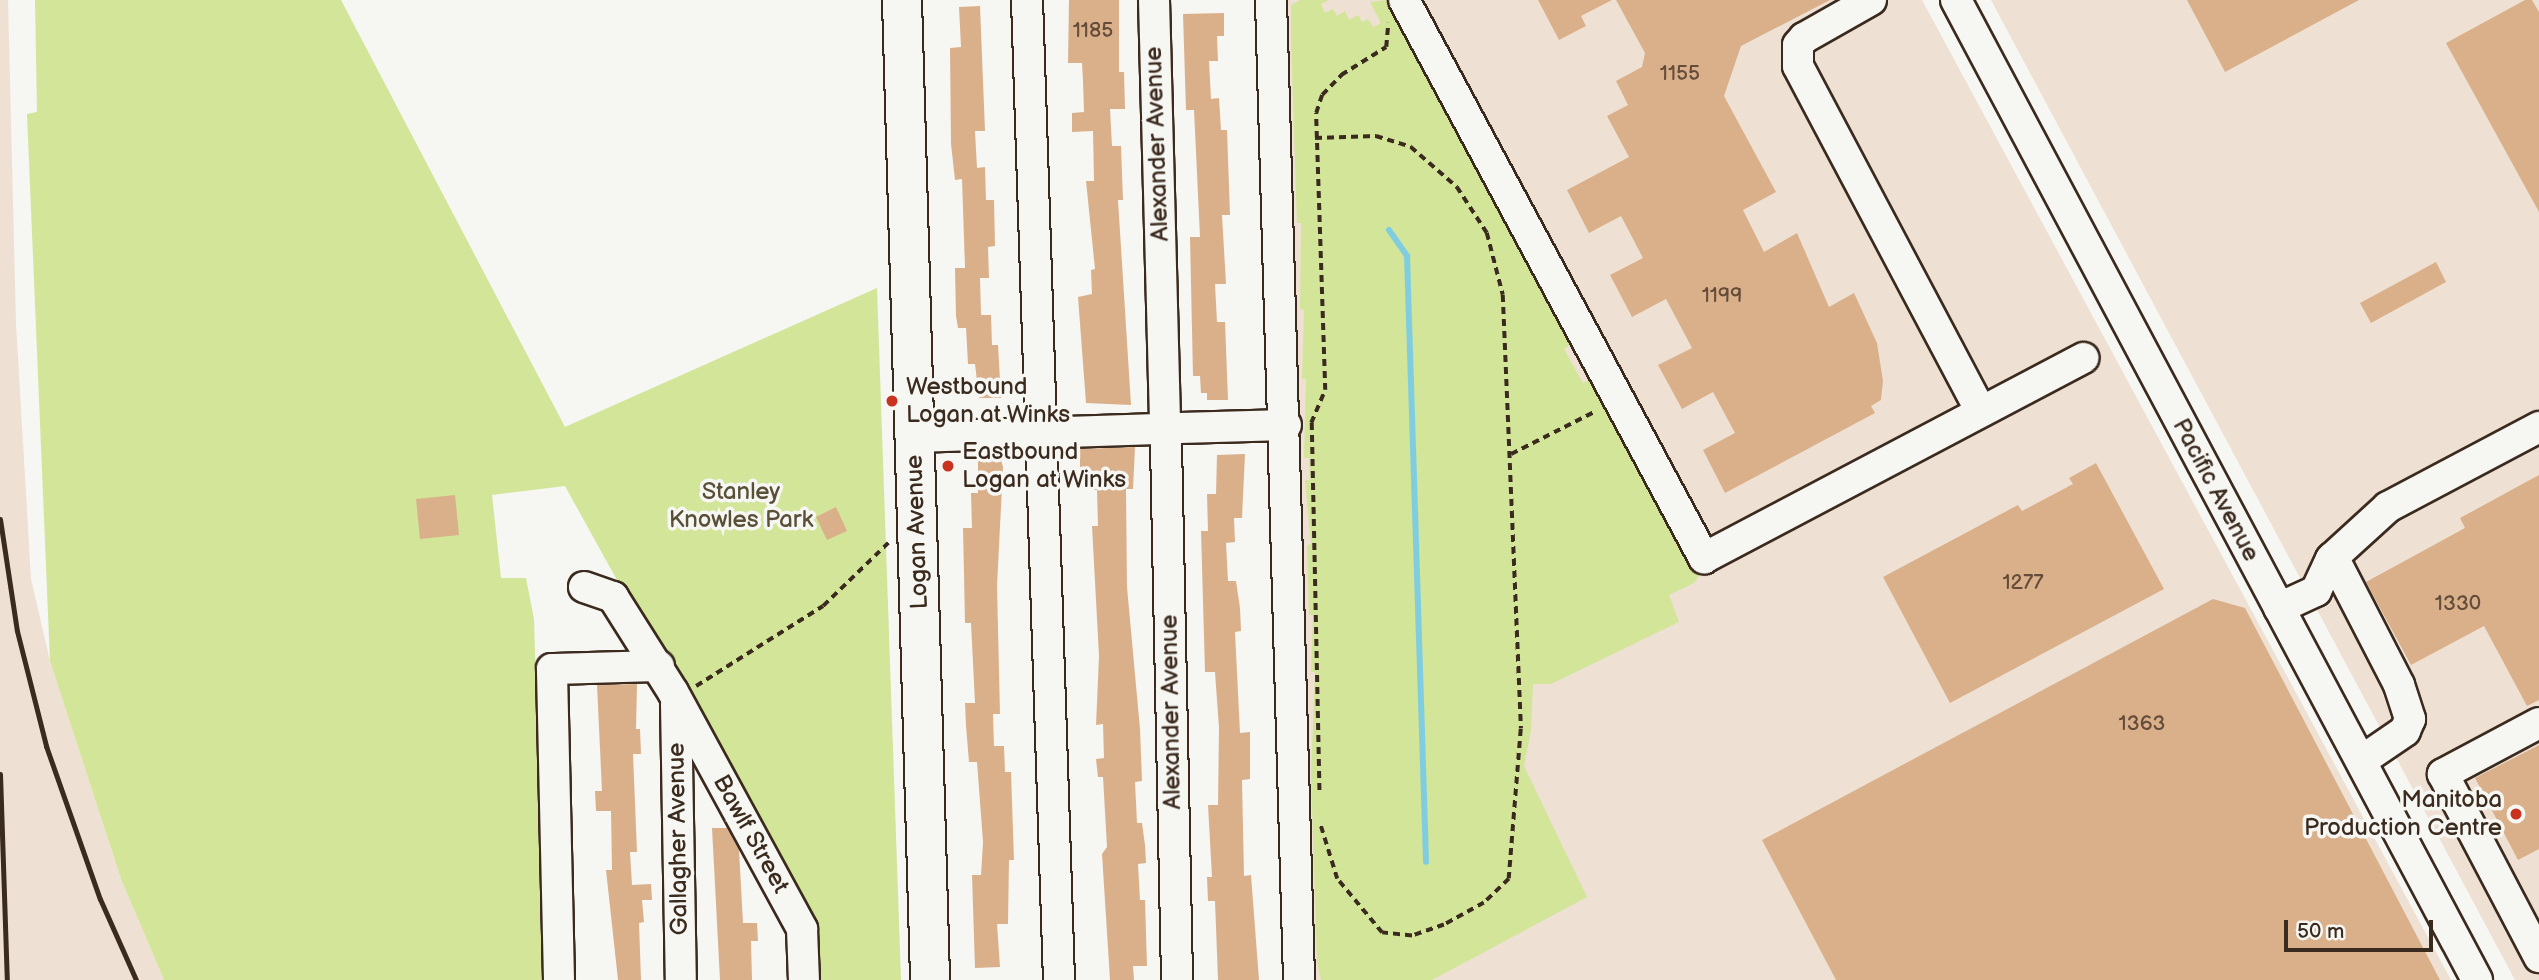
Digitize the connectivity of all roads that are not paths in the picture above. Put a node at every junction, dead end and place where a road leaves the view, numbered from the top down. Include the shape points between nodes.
1 (902, 0) edge
2 (1027, 0) edge
3 (1154, 0) edge
4 (1271, 0) edge
5 (1871, 0) edge
6 (1956, 0) edge
7 (1397, 5) edge
8 (2083, 358) dead end
9 (1981, 412) junction
10 (1299, 424) junction
11 (2539, 426) edge
12 (1165, 429) junction
13 (1042, 433) junction
14 (915, 437) junction
15 (2333, 557) junction
16 (584, 587) dead end
17 (2279, 608) junction
18 (659, 666) junction
19 (676, 697) junction
20 (2539, 723) edge
21 (2361, 761) junction
22 (2539, 957) edge
23 (559, 980) edge
24 (681, 980) edge
25 (804, 980) edge
26 (930, 980) edge
27 (1059, 980) edge
28 (1177, 980) edge
29 (1299, 980) edge
30 (2477, 980) edge

1 - 14 main road, Logan Avenue
2 - 13 street
3 - 12 street, Alexander Avenue
4 - 10 street
5 - 9 street via 1804,38 1798,45 1798,66
6 - 17 street, Pacific Avenue
7 - 9 street via 1704,558
8 - 9 street
10 - 12 street
10 - 29 street
11 - 15 street via 2388,507
12 - 13 street
12 - 28 street, Alexander Avenue
13 - 14 street
13 - 27 street
14 - 26 main road, Logan Avenue
15 - 17 street via 2316,591
15 - 21 street via 2399,685 2410,719 2405,731
16 - 18 street, Bawlf Street via 613,597
17 - 21 street, Pacific Avenue
18 - 19 street, Bawlf Street
18 - 23 street via 552,669
19 - 24 street, Gallagher Avenue
19 - 25 street, Bawlf Street via 802,929
20 - 22 street via 2443,775
21 - 30 street, Pacific Avenue

